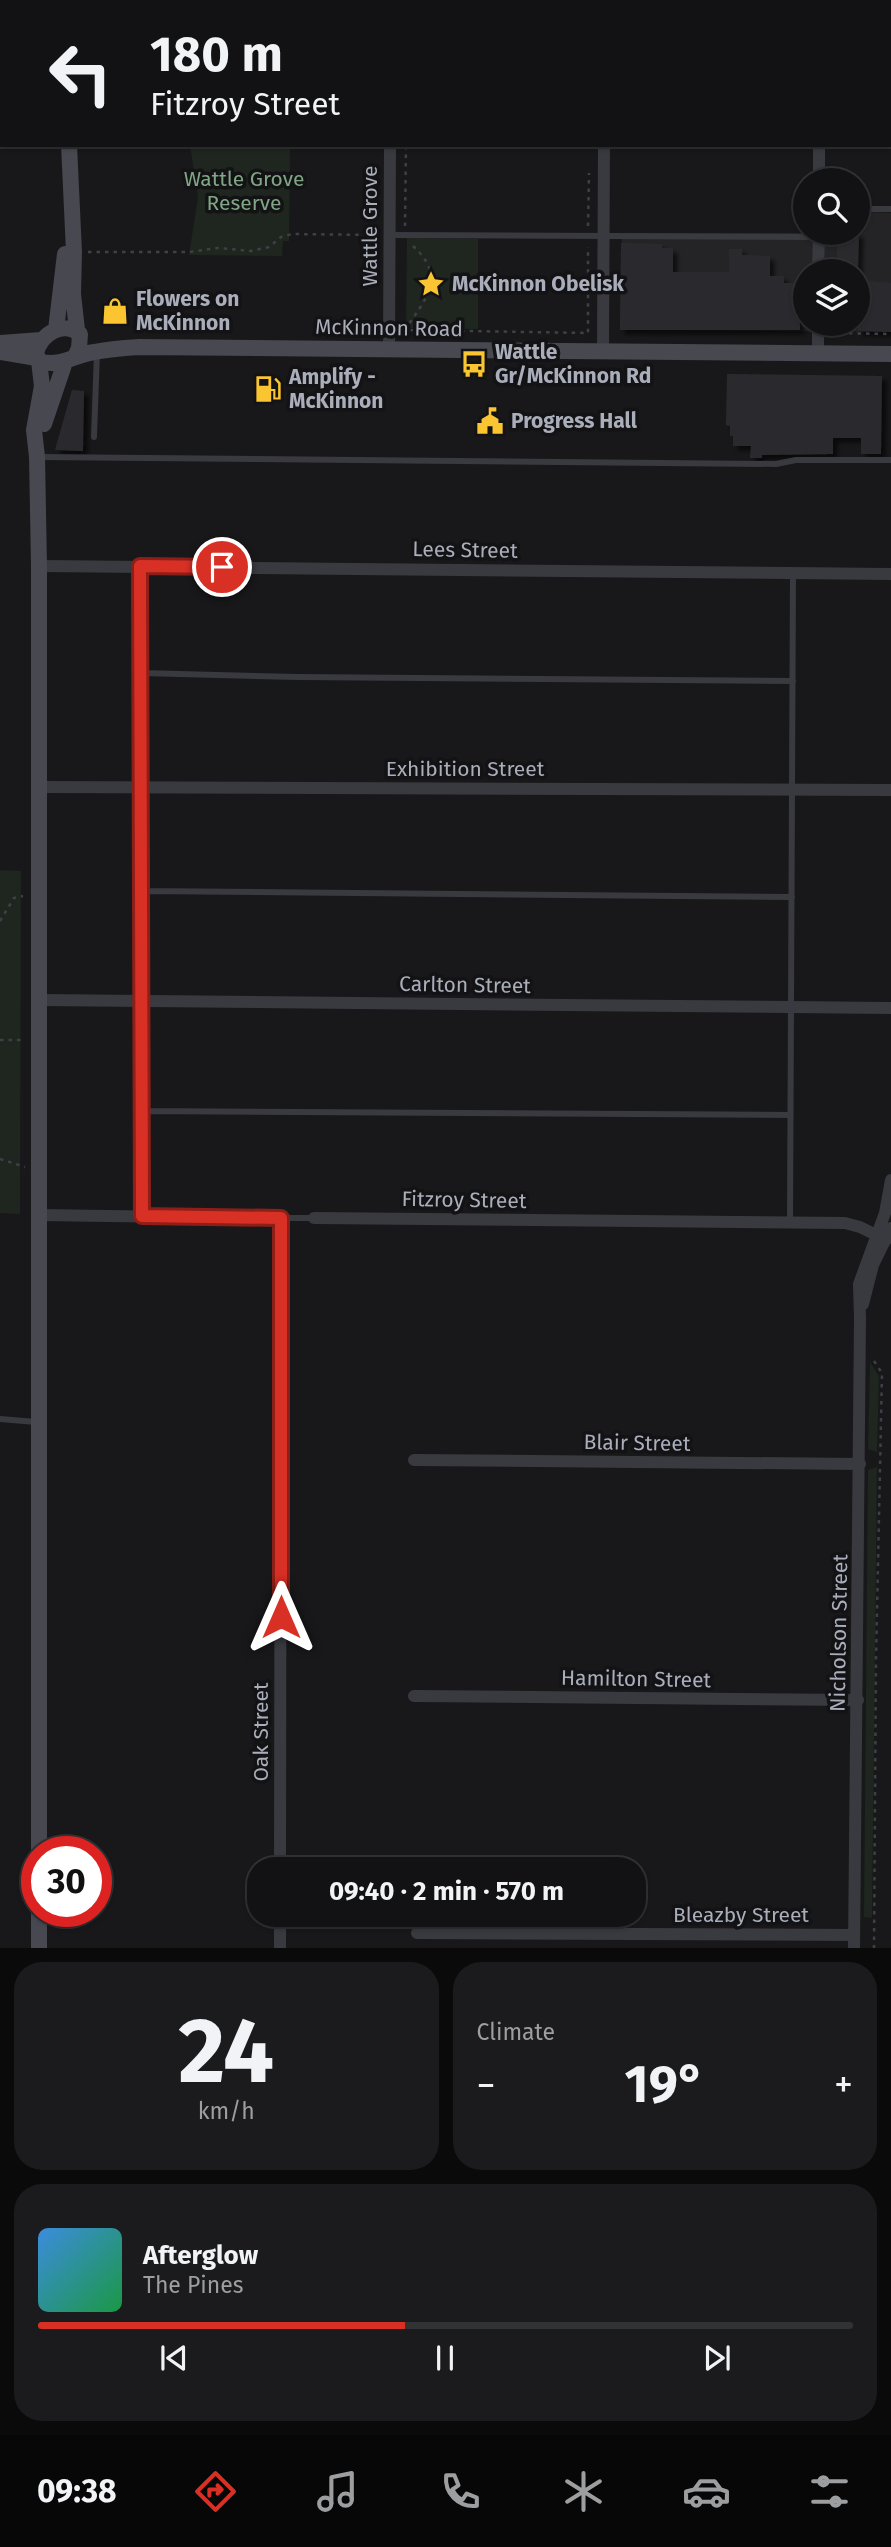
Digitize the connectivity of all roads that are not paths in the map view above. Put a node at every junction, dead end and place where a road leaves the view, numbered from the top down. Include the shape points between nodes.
1 (69, 147) edge
2 (390, 147) edge
3 (604, 147) edge
4 (819, 147) edge
5 (819, 168) edge
6 (870, 209) edge
7 (891, 209) edge
8 (72, 213) junction
9 (390, 235) junction
10 (793, 235) edge
11 (604, 236) junction
12 (56, 330) junction
13 (79, 332) junction
14 (818, 336) edge
15 (41, 340) junction
16 (0, 343) edge
17 (139, 347) junction
18 (389, 349) junction
19 (97, 351) junction
20 (603, 351) junction
21 (0, 352) edge
22 (818, 353) junction
23 (891, 354) edge
24 (70, 359) junction
25 (38, 360) junction
26 (94, 437) dead end
27 (37, 457) junction
28 (891, 460) edge
29 (38, 566) junction
30 (140, 566) junction
31 (793, 572) junction
32 (891, 574) edge
33 (141, 673) junction
34 (793, 681) junction
35 (141, 786) junction
36 (39, 787) junction
37 (792, 790) junction
38 (891, 790) edge
39 (142, 891) junction
40 (792, 897) junction
41 (39, 1000) junction
42 (142, 1001) junction
43 (791, 1007) junction
44 (891, 1008) edge
45 (141, 1111) junction
46 (790, 1115) junction
47 (891, 1180) edge
48 (39, 1214) junction
49 (142, 1216) junction
50 (246, 1217) joint
51 (281, 1218) junction
52 (314, 1218) joint
53 (790, 1223) junction
54 (884, 1234) edge
55 (281, 1254) joint
56 (0, 1419) edge
57 (38, 1422) junction
58 (414, 1460) dead end
59 (860, 1464) junction
60 (414, 1696) dead end
61 (858, 1700) junction
62 (39, 1836) edge
63 (280, 1857) edge
64 (39, 1927) edge
65 (280, 1927) edge
66 (416, 1933) dead end
67 (854, 1942) edge
68 (39, 1948) edge
69 (280, 1948) edge

1 - 8 street
2 - 9 street, Wattle Grove
3 - 11 street
4 - 5 street
6 - 7 lane
8 - 12 street
8 - 13 street via 73,294
9 - 11 lane
9 - 18 street, Wattle Grove
10 - 11 lane
11 - 20 street
12 - 13 street
12 - 15 street
13 - 17 street, McKinnon Road
13 - 24 street via 79,348
14 - 22 street
15 - 16 street
15 - 25 street
17 - 18 street, McKinnon Road
17 - 19 street, McKinnon Road
18 - 20 street, McKinnon Road
19 - 24 street, McKinnon Road
19 - 26 lane
20 - 22 street, McKinnon Road
21 - 25 street
22 - 23 street, McKinnon Road
24 - 25 street via 55,364
24 - 27 street via 42,429
25 - 27 street via 42,386 34,430
27 - 28 lane via 776,464
27 - 29 street
29 - 30 street, Lees Street
29 - 36 street
30 - 31 street, Lees Street
30 - 33 lane
31 - 32 street, Lees Street
31 - 34 lane
33 - 34 lane
33 - 35 lane
34 - 37 lane
35 - 36 street, Exhibition Street
35 - 37 street, Exhibition Street
35 - 39 lane
36 - 41 street
37 - 38 street, Exhibition Street
37 - 40 lane
39 - 40 lane
39 - 42 lane
40 - 43 lane
41 - 42 street, Carlton Street
41 - 48 street
42 - 43 street, Carlton Street
42 - 45 lane
43 - 44 street, Carlton Street
43 - 46 lane
45 - 46 lane
45 - 49 lane
46 - 53 lane
47 - 54 street, Nicholson Street
48 - 49 street, Fitzroy Street
48 - 57 street
49 - 50 street, Fitzroy Street
50 - 51 lane, Fitzroy Street
51 - 52 lane, Fitzroy Street
51 - 55 lane, Oak Street
52 - 53 street, Fitzroy Street
53 - 54 street, Fitzroy Street via 845,1223
54 - 59 street, Nicholson Street via 860,1318
55 - 63 street, Oak Street
56 - 57 lane
57 - 62 street
58 - 59 street, Blair Street
59 - 61 street, Nicholson Street
60 - 61 street, Hamilton Street
61 - 67 street, Nicholson Street
64 - 68 street
65 - 69 street
66 - 67 street, Bleazby Street

